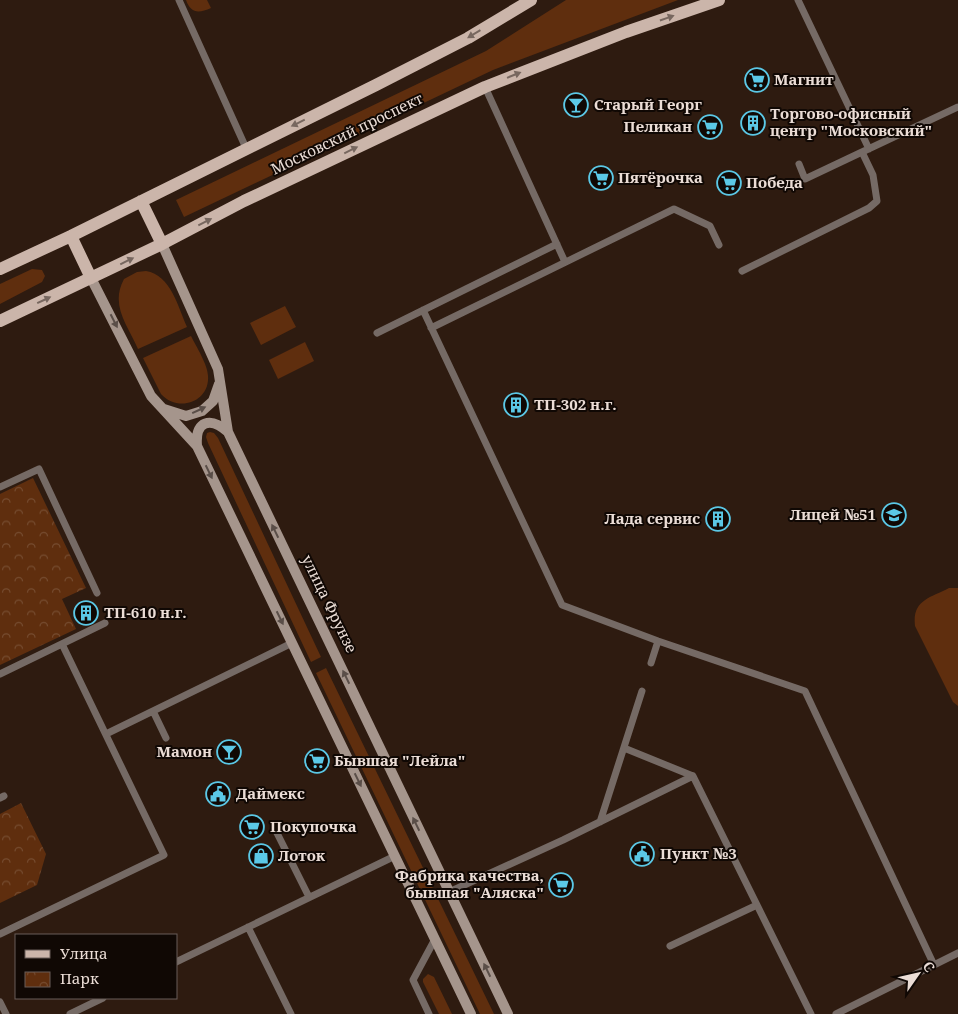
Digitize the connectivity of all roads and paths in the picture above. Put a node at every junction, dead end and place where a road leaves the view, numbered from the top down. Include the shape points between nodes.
1 (179, 0) edge
2 (531, 0) edge
3 (719, 0) edge
4 (798, 0) edge
5 (485, 87) junction
6 (958, 107) edge
7 (246, 148) junction
8 (865, 151) junction
9 (799, 164) dead end
10 (141, 202) junction
11 (71, 236) junction
12 (162, 244) junction
13 (557, 244) junction
14 (719, 245) dead end
15 (565, 262) junction
16 (0, 269) edge
17 (742, 271) dead end
18 (91, 278) junction
19 (423, 310) junction
20 (0, 321) edge
21 (431, 328) junction
22 (377, 333) dead end
23 (220, 382) junction
24 (163, 409) junction
25 (228, 432) junction
26 (197, 446) junction
27 (0, 487) edge
28 (97, 593) dead end
29 (105, 624) dead end
30 (658, 641) junction
31 (292, 643) junction
32 (62, 644) junction
33 (651, 663) dead end
34 (0, 674) edge
35 (642, 690) dead end
36 (153, 711) junction
37 (106, 734) junction
38 (166, 738) dead end
39 (624, 748) junction
40 (693, 776) junction
41 (600, 822) junction
42 (277, 833) dead end
43 (395, 856) junction
44 (450, 892) junction
45 (309, 897) junction
46 (757, 905) junction
47 (248, 927) junction
48 (0, 934) edge
49 (435, 939) junction
50 (670, 946) dead end
51 (958, 953) edge
52 (178, 961) edge
53 (934, 965) junction
54 (101, 999) edge
55 (0, 1002) edge
56 (6, 1014) edge
57 (70, 1014) edge
58 (291, 1014) edge
59 (429, 1014) edge
60 (471, 1014) edge
61 (508, 1014) edge
62 (811, 1014) edge
63 (836, 1014) edge

1 - 7 lane
2 -> 7 main road, Московский проспект via 468,38
5 -> 3 main road, Московский проспект
4 - 8 lane
12 -> 5 main road, Московский проспект via 244,201
5 - 13 lane
6 - 8 lane
7 - 10 main road, Московский проспект
8 - 9 lane via 805,179
8 - 17 lane via 877,201 869,208
10 - 11 main road, Московский проспект
10 - 12 main road, улица Фрунзе
11 - 16 main road, Московский проспект
11 - 18 main road
18 -> 12 main road, Московский проспект
12 - 23 main road, улица Фрунзе via 211,352
13 - 15 lane
13 - 19 lane
14 - 15 lane via 710,226 674,209
15 - 21 lane
20 -> 18 main road, Московский проспект
18 -> 24 main road via 152,396
19 - 21 lane
19 - 22 lane
21 - 30 lane via 562,605
24 -> 23 main road via 186,416 202,411 213,401
23 - 25 main road, улица Фрунзе
24 - 26 main road
25 - 26 main road via 219,424 204,424 196,434
44 -> 25 main road, улица Фрунзе
26 -> 31 main road
27 - 28 lane via 39,469
29 - 32 lane
30 - 33 lane
30 - 53 lane via 804,691
31 - 36 lane
31 -> 43 main road
32 - 34 lane
32 - 37 lane
35 - 39 lane
36 - 37 lane
36 - 38 lane
37 - 48 lane via 164,855
39 - 40 lane
39 - 41 lane
40 - 41 lane
40 - 46 lane
41 - 44 lane
42 - 45 lane
43 - 45 lane
43 - 49 main road
61 -> 44 main road, улица Фрунзе
45 - 47 lane
46 - 50 lane
46 - 62 lane
47 - 52 lane
47 - 58 lane
49 - 59 lane via 413,980
49 - 60 main road
51 - 53 lane
53 - 63 lane
54 - 57 lane
55 - 56 lane

